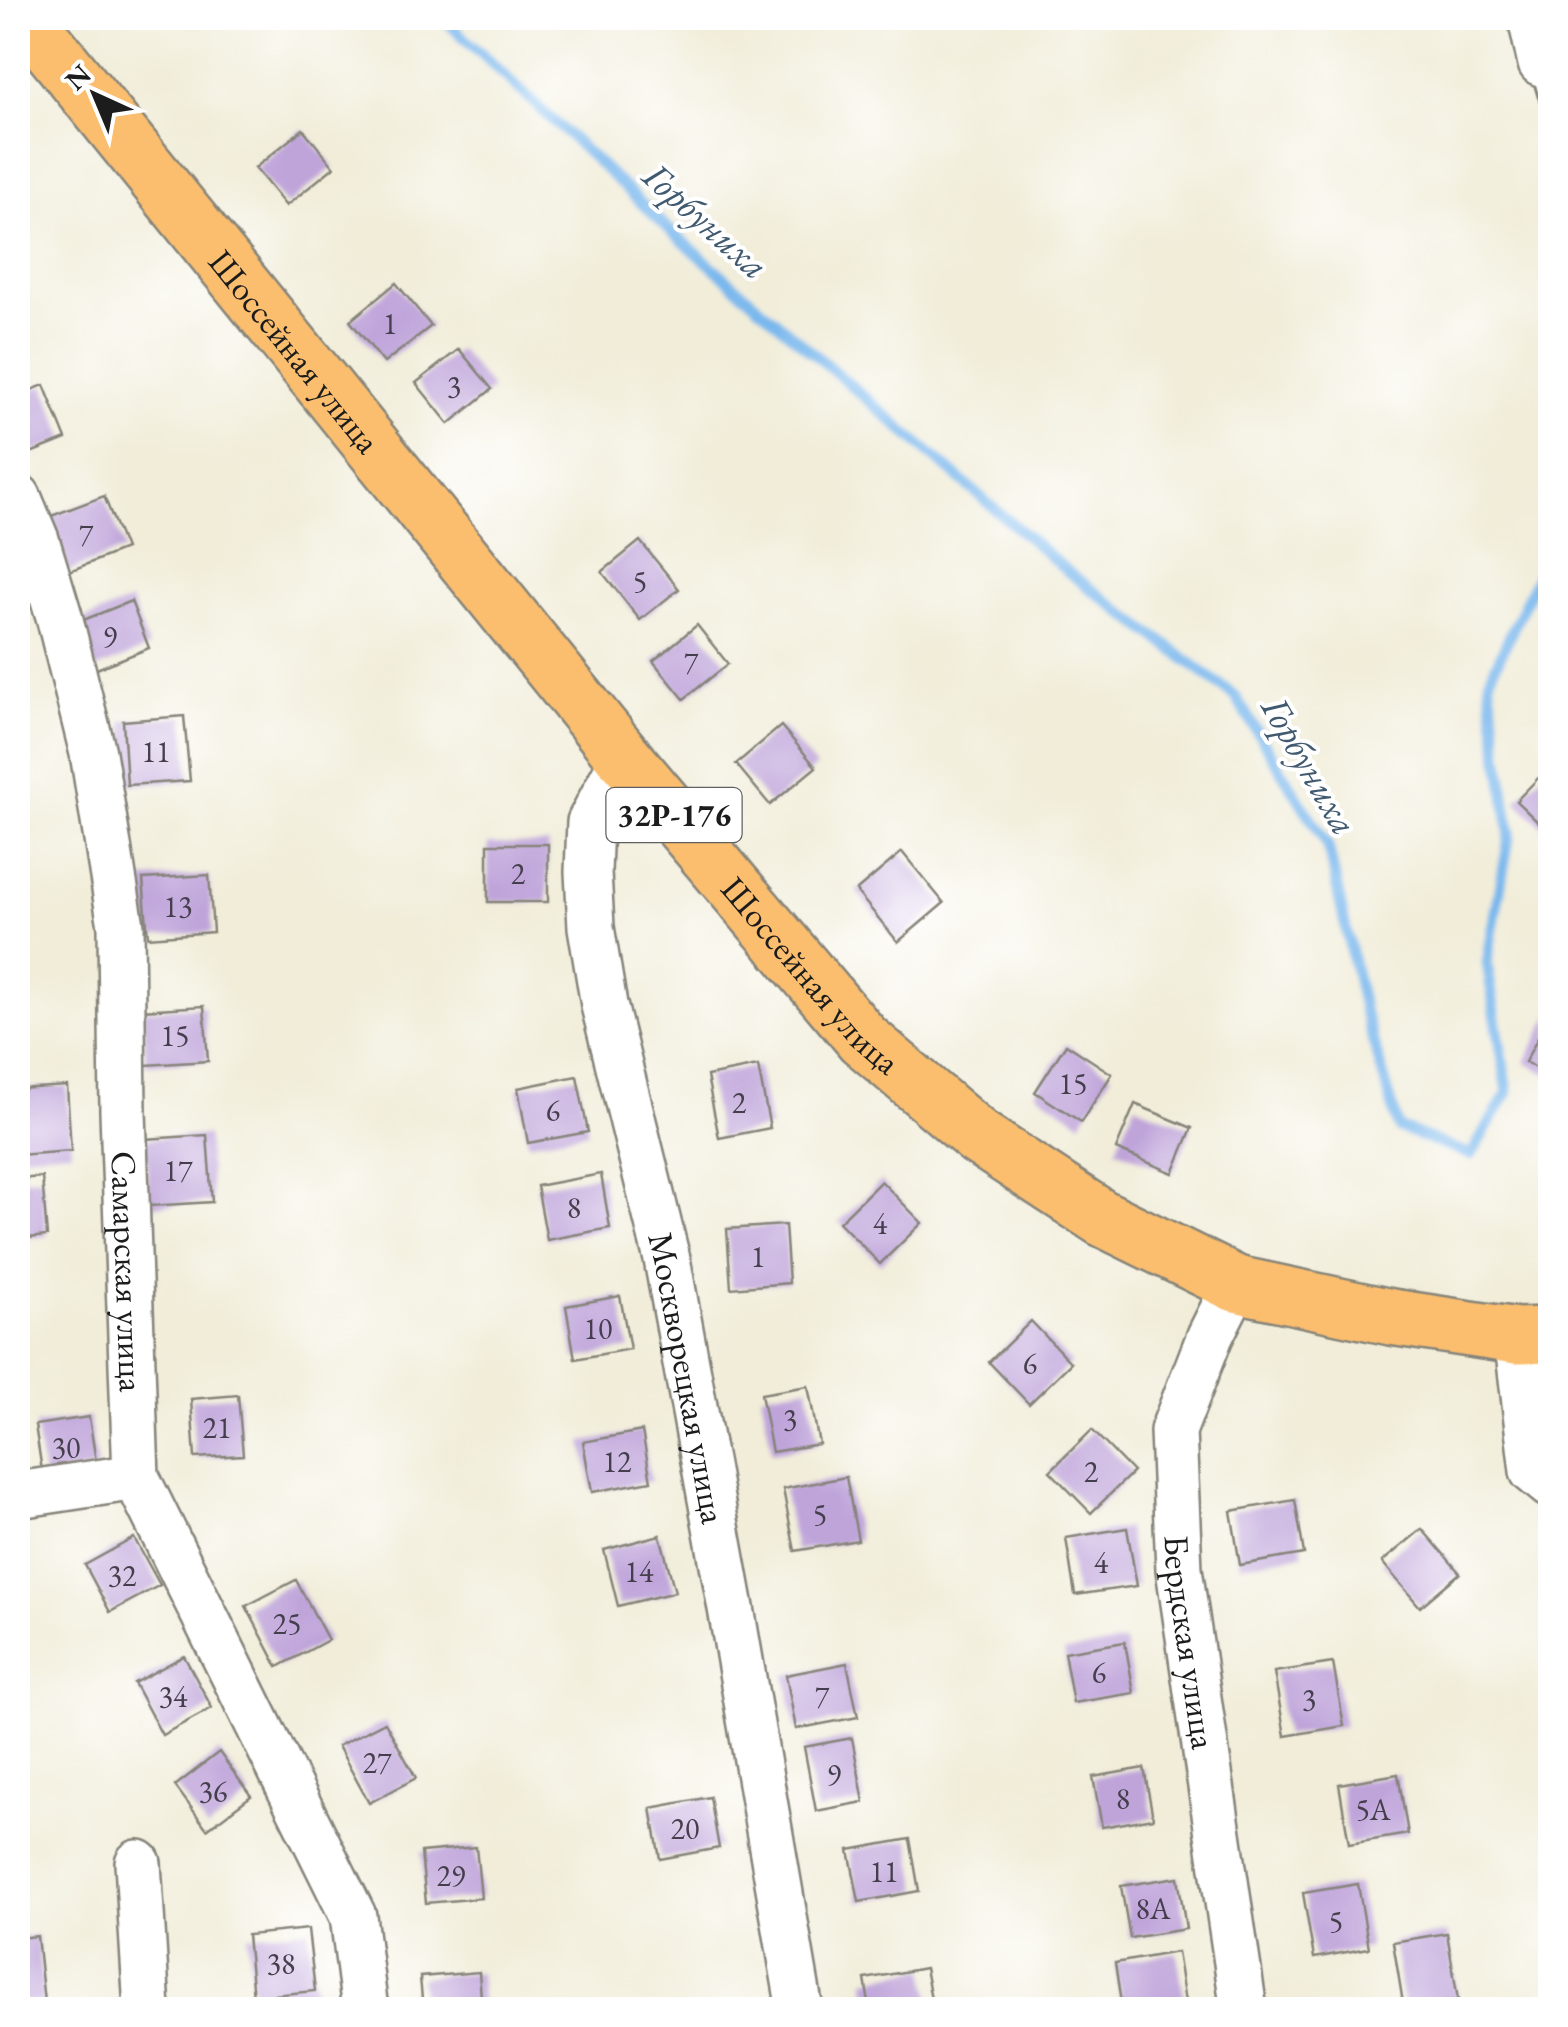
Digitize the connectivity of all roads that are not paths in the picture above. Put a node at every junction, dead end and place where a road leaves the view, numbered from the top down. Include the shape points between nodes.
1 (26, 18) edge
2 (1531, 18) edge
3 (1546, 78) edge
4 (18, 497) edge
5 (624, 756) junction
6 (1236, 1284) junction
7 (1534, 1335) edge
8 (136, 1477) junction
9 (1550, 1486) edge
10 (18, 1496) edge
11 (138, 1864) dead end
12 (147, 2010) edge
13 (365, 2010) edge
14 (800, 2010) edge
15 (1244, 2010) edge

1 - 5 main road, Шоссейная улица / 32Р-176
2 - 3 street
4 - 8 street, Самарская улица via 60,616 85,718 121,926
5 - 6 main road, Шоссейная улица / 32Р-176 via 863,1039 978,1138 1102,1218
5 - 14 street, Москворецкая улица via 590,822 591,926 670,1278
6 - 7 main road, Шоссейная улица / 32Р-176 via 1391,1317
6 - 15 street, Бердская улица via 1174,1431 1179,1569
7 - 9 street via 1533,1471
8 - 10 street
8 - 13 street, Самарская улица via 353,1916
11 - 12 street

